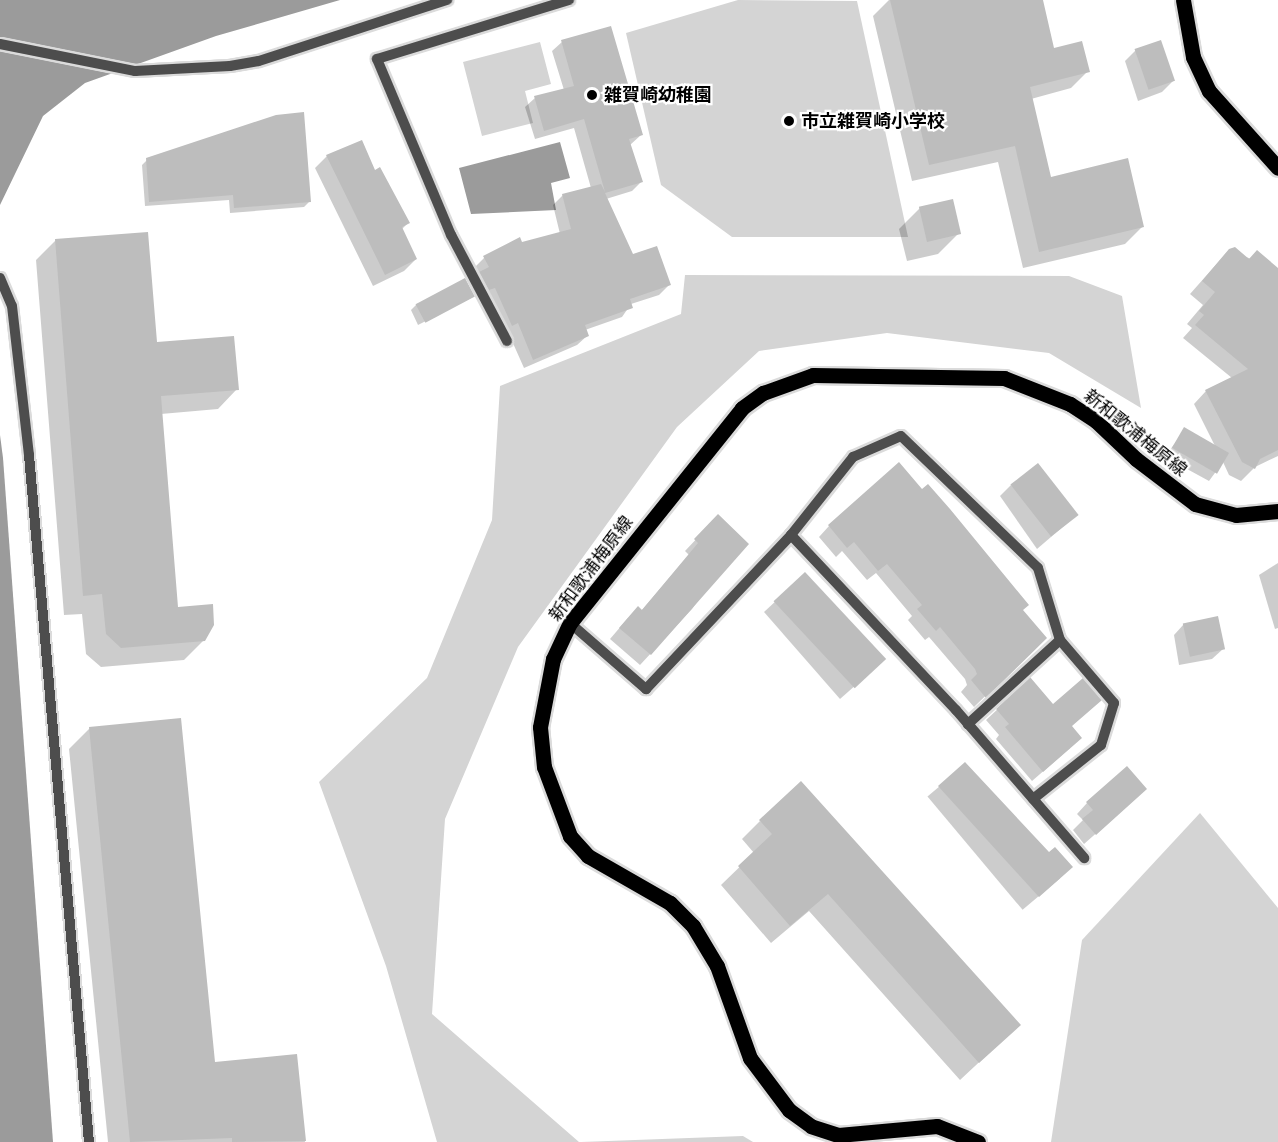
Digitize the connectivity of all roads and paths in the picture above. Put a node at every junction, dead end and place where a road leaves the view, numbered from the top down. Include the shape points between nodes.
1 (447, 0) edge
2 (569, 0) edge
3 (1183, 0) edge
4 (0, 44) edge
5 (1278, 168) edge
6 (0, 278) edge
7 (507, 341) dead end
8 (1278, 511) edge
9 (791, 535) junction
10 (570, 623) junction
11 (1060, 640) junction
12 (968, 724) junction
13 (1033, 799) junction
14 (1084, 858) dead end
15 (89, 1142) edge
16 (978, 1142) edge

1 - 4 street via 259,61 230,66 135,71
2 - 7 street via 377,59 451,235
3 - 5 main road via 1193,57 1209,91
6 - 15 street via 12,306 29,454
8 - 10 main road, 新和歌浦梅原線 via 1236,515 1195,504 1150,471 1096,421 1070,404 1004,378 813,375 763,393 742,408
9 - 10 street via 646,689
9 - 11 street via 853,457 901,436 1038,568
9 - 12 street
10 - 16 main road, 新和歌浦梅原線 via 553,659 540,727 544,767 570,836 588,856 629,883 670,903 693,926 717,966 750,1058 789,1110 811,1126 838,1135 937,1126
11 - 12 street
11 - 13 street via 1114,703 1101,745
12 - 13 street
13 - 14 street

